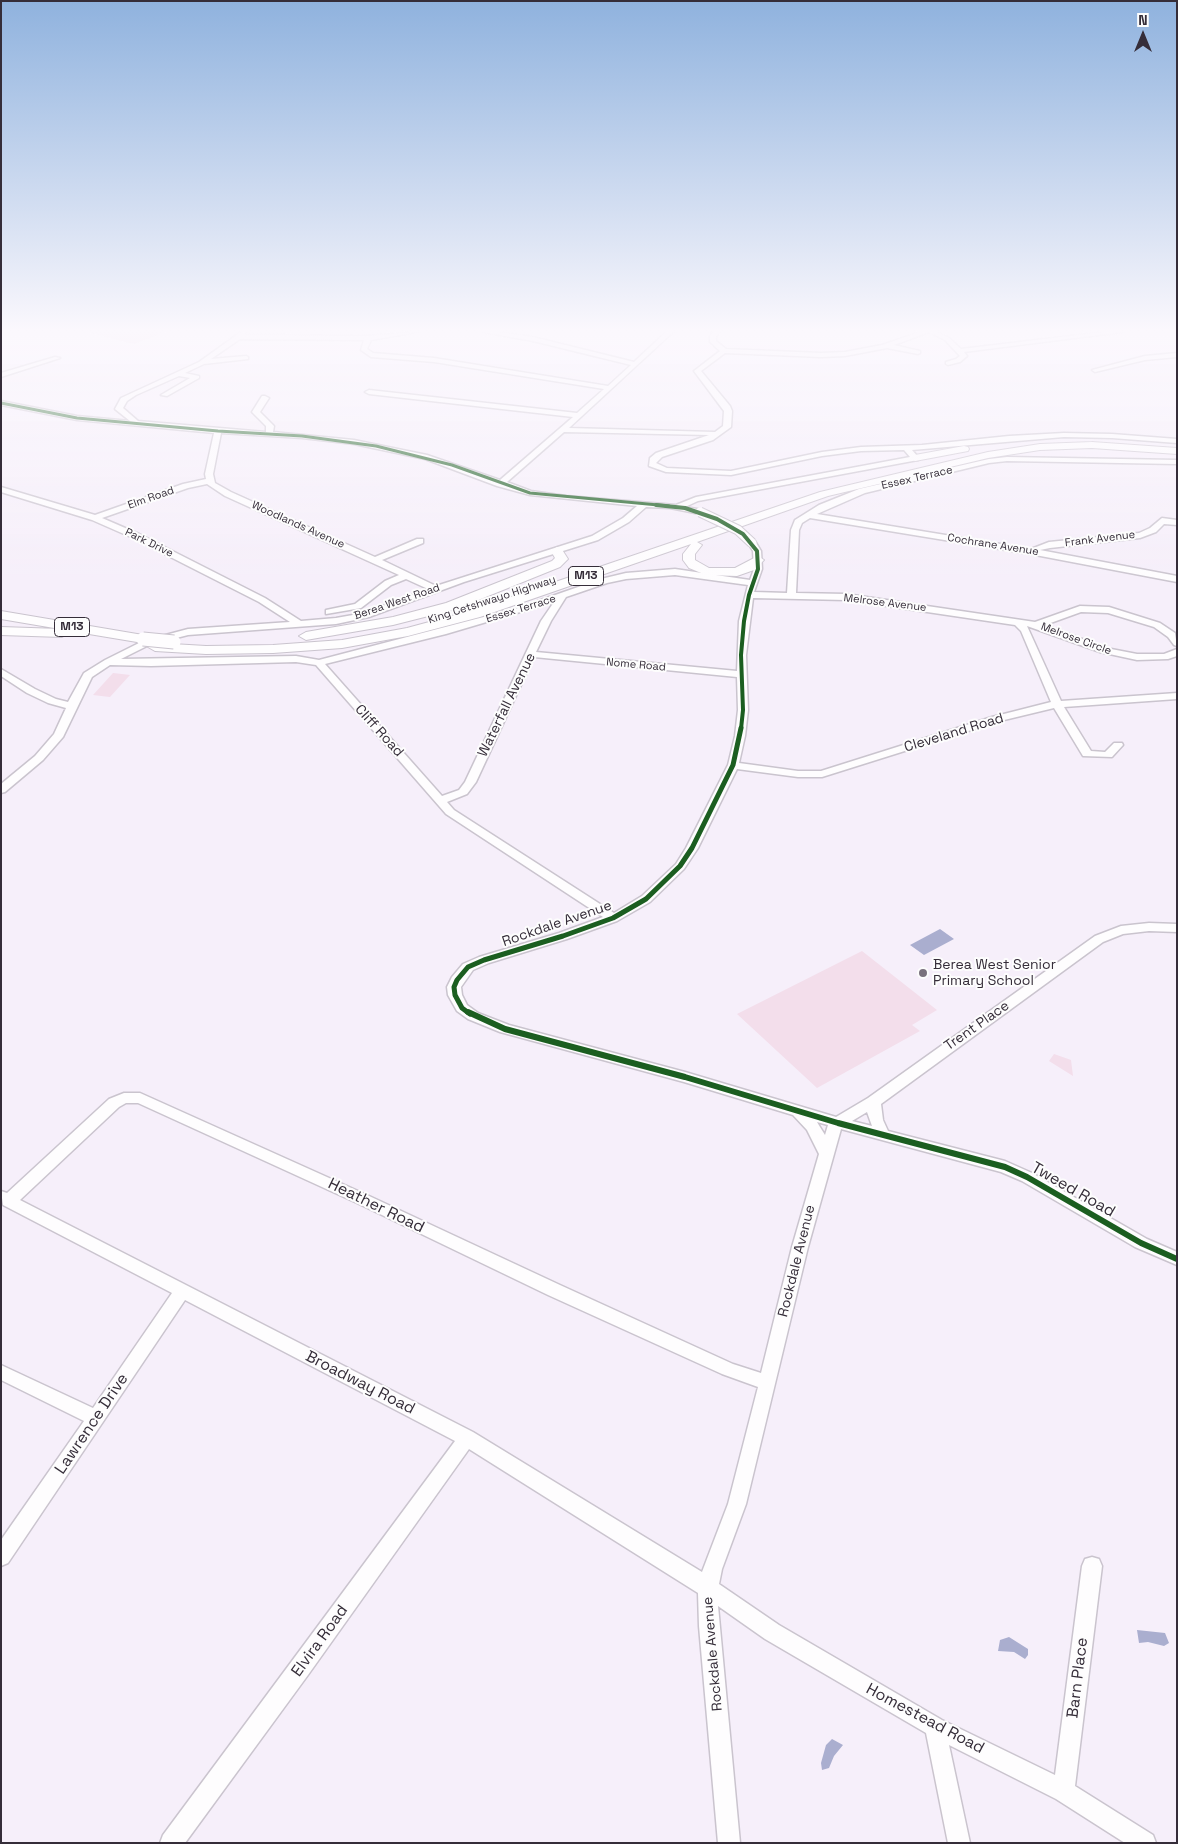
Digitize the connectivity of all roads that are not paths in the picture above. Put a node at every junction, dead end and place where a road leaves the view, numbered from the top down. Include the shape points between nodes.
1 (87, 418) edge
2 (109, 418) edge
3 (131, 418) edge
4 (263, 418) edge
5 (575, 418) edge
6 (728, 418) edge
7 (103, 420) junction
8 (135, 424) junction
9 (562, 430) junction
10 (218, 431) junction
11 (269, 434) junction
12 (720, 434) junction
13 (1070, 439) junction
14 (1177, 443) edge
15 (906, 448) junction
16 (1177, 451) edge
17 (915, 458) junction
18 (1177, 462) edge
19 (209, 481) junction
20 (500, 484) junction
21 (860, 484) junction
22 (1, 489) edge
23 (716, 496) junction
24 (644, 504) junction
25 (677, 507) junction
26 (697, 511) junction
27 (808, 515) junction
28 (95, 518) junction
29 (1177, 524) edge
30 (420, 541) dead end
31 (696, 545) junction
32 (1030, 550) junction
33 (557, 551) junction
34 (375, 560) junction
35 (758, 560) junction
36 (723, 573) junction
37 (407, 575) junction
38 (1177, 579) edge
39 (604, 580) junction
40 (753, 585) junction
41 (435, 589) junction
42 (791, 595) junction
43 (562, 596) junction
44 (329, 612) dead end
45 (1, 615) edge
46 (289, 616) junction
47 (1, 621) edge
48 (299, 624) junction
49 (1020, 624) junction
50 (278, 625) junction
51 (463, 625) junction
52 (1036, 625) junction
53 (1, 631) edge
54 (65, 633) junction
55 (193, 643) junction
56 (1177, 643) edge
57 (274, 649) junction
58 (1177, 652) edge
59 (532, 654) junction
60 (108, 662) junction
61 (318, 663) junction
62 (1, 672) edge
63 (741, 674) junction
64 (1177, 696) edge
65 (1057, 704) junction
66 (72, 706) junction
67 (1118, 745) dead end
68 (733, 764) junction
69 (1, 790) edge
70 (441, 800) junction
71 (613, 918) junction
72 (1177, 928) edge
73 (873, 1102) junction
74 (795, 1110) junction
75 (838, 1122) junction
76 (883, 1135) junction
77 (826, 1153) junction
78 (5, 1199) edge
79 (1177, 1259) edge
80 (182, 1291) junction
81 (1, 1372) edge
82 (768, 1383) junction
83 (96, 1418) junction
84 (467, 1438) junction
85 (1, 1556) edge
86 (1092, 1566) dead end
87 (708, 1588) junction
88 (935, 1727) junction
89 (1064, 1791) junction
90 (171, 1843) edge
91 (729, 1843) edge
92 (959, 1843) edge
93 (1145, 1843) edge

1 - 7 street
2 - 7 street
3 - 8 street
4 - 11 street via 270,425
5 - 9 street
6 - 12 street via 728,425
7 - 8 street
8 - 10 street
9 - 12 street
9 - 20 street
10 - 11 street
10 - 19 street
11 - 20 street via 333,439 403,451 452,465
12 - 15 street via 664,453 652,462 661,469 738,472 838,452
13 - 14 highway, King Cetshwayo Highway / M13
13 - 17 highway via 1015,441
13 - 55 highway, King Cetshwayo Highway / M13 via 995,446 837,481 444,617 359,635 305,641
14 - 15 street via 1064,435
15 - 17 street
16 - 21 highway, King Cetshwayo Highway / M13 via 1110,445 1040,447 988,455
17 - 23 street
18 - 27 street, Essex Terrace via 989,461 875,488 833,502
19 - 28 street, Elm Road
19 - 34 street, Woodlands Avenue via 228,494
20 - 24 street via 539,495
21 - 31 highway
21 - 57 highway, King Cetshwayo Highway / M13 via 816,496 443,624 342,644
22 - 28 street, Park Drive
23 - 24 street
23 - 25 street
23 - 26 street via 701,503
24 - 25 street, Rockdale Avenue
24 - 33 street, Berea West Road via 604,534
25 - 26 street, Rockdale Avenue
26 - 35 street, Rockdale Avenue, bridge via 738,530 752,543
27 - 32 street, Cochrane Avenue
27 - 42 street, Essex Terrace via 798,522 794,530
28 - 46 street, Park Drive via 213,574
29 - 32 street, Frank Avenue via 1160,522 1153,530 1140,535
30 - 34 street
31 - 36 highway via 689,554 690,563 702,570
31 - 39 highway
32 - 38 street, Cochrane Avenue
33 - 41 street, Berea West Road
33 - 55 highway via 562,559 556,564 430,613 313,635
34 - 37 street, Woodlands Avenue
35 - 36 highway via 746,569
35 - 40 street, Rockdale Avenue
36 - 40 highway
37 - 41 street, Woodlands Avenue
37 - 44 street via 388,582 358,606
39 - 40 street, Essex Terrace via 668,572
39 - 43 street, Essex Terrace
40 - 42 street, Melrose Avenue
40 - 63 street, Rockdale Avenue via 744,621
41 - 48 street, Berea West Road via 357,617
42 - 49 street, Melrose Avenue via 865,600
43 - 51 street, Essex Terrace
43 - 59 street, Waterfall Avenue
45 - 55 highway, King Cetshwayo Highway / M13, bridge via 142,639
46 - 48 street, Park Drive
46 - 50 street
47 - 54 highway, King Cetshwayo Highway / M13
48 - 50 street, Berea West Road
49 - 52 street, Melrose Avenue
49 - 65 street
50 - 60 street, Berea West Road via 173,634
51 - 57 highway via 348,646
51 - 61 street, Essex Terrace
52 - 56 street, Melrose Circle via 1080,609 1110,610 1157,625 1172,635
52 - 58 street, Melrose Circle via 1117,654 1154,658
53 - 54 highway
54 - 57 highway, King Cetshwayo Highway / M13 via 155,647
59 - 63 street, Nome Road
59 - 70 street, Waterfall Avenue via 468,787
60 - 61 street via 296,659
60 - 66 street via 88,675
61 - 70 street, Cliff Road
62 - 66 street via 31,691
63 - 68 street, Rockdale Avenue via 742,719
64 - 65 street, Cleveland Road
65 - 67 street via 1087,754 1108,755
65 - 68 street, Cleveland Road via 996,719 822,774 798,774
66 - 69 street via 60,735 50,748
68 - 71 street, Rockdale Avenue via 680,866 646,899
70 - 71 street, Cliff Road via 450,812
71 - 74 street, Rockdale Avenue via 468,967 457,980 455,995 462,1008 504,1029
72 - 73 street, Trent Place via 1121,930 1099,939
73 - 75 street, Trent Place
73 - 76 street
74 - 75 street, Rockdale Avenue
74 - 77 street via 813,1127
75 - 76 street, Tweed Road
75 - 77 street, Rockdale Avenue
76 - 79 street, Tweed Road via 1005,1167 1141,1243
77 - 82 street, Rockdale Avenue
78 - 80 street, Broadway Road
78 - 82 street, Heather Road via 114,1104 124,1098 140,1098 728,1369
80 - 83 street, Lawrence Drive
80 - 84 street, Broadway Road
81 - 83 street
82 - 87 street, Rockdale Avenue via 736,1504
83 - 85 street, Lawrence Drive
84 - 87 street, Broadway Road
84 - 90 street, Elvira Road
86 - 89 street, Barn Place
87 - 88 street, Homestead Road via 772,1632
87 - 91 street, Rockdale Avenue
88 - 89 street, Homestead Road
88 - 92 street
89 - 93 street, Homestead Road

